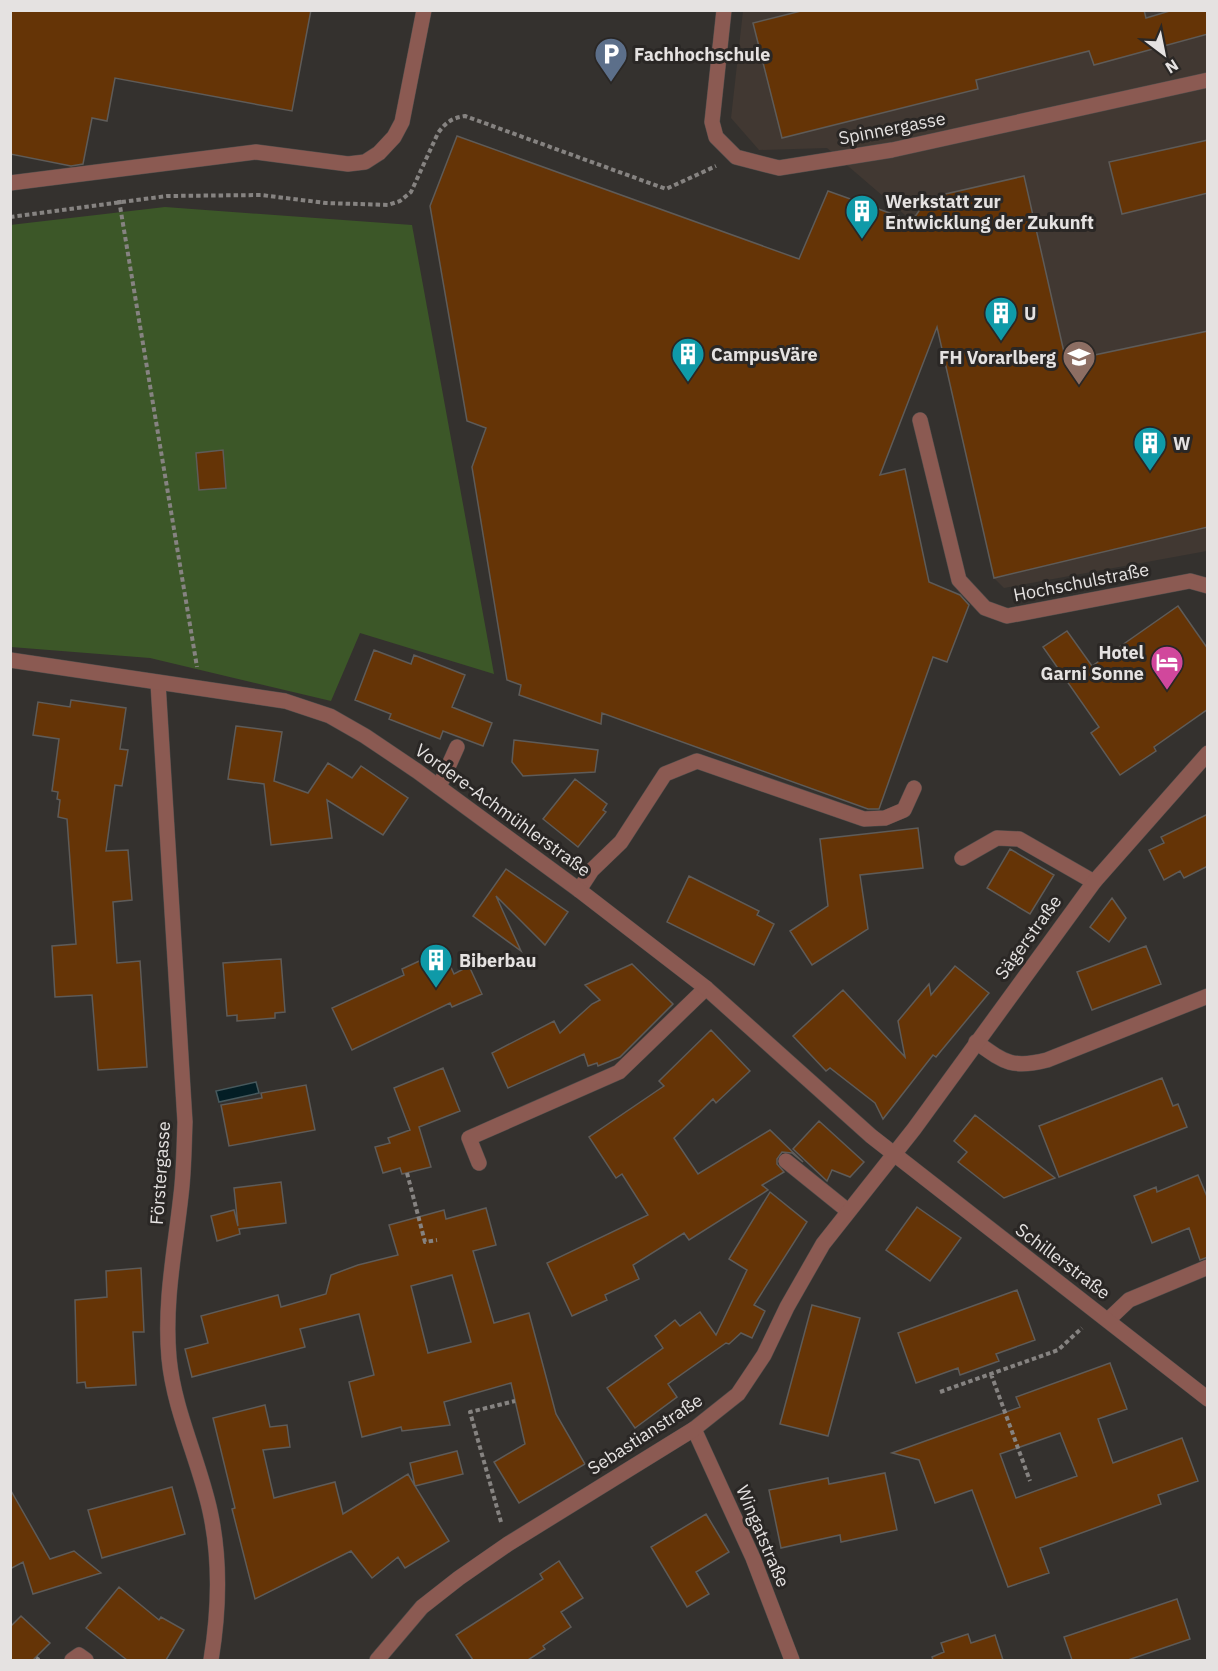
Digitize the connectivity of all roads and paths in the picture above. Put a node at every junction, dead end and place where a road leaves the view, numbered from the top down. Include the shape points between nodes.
1 (424, 10) edge
2 (724, 10) edge
3 (1208, 80) edge
4 (736, 157) junction
5 (10, 183) edge
6 (119, 200) junction
7 (10, 217) edge
8 (920, 420) dead end
9 (1208, 586) edge
10 (10, 660) edge
11 (198, 673) dead end
12 (158, 683) junction
13 (457, 747) dead end
14 (1208, 753) edge
15 (440, 788) junction
16 (914, 788) dead end
17 (962, 858) dead end
18 (1094, 882) junction
19 (579, 890) junction
20 (706, 988) junction
21 (1208, 996) edge
22 (975, 1042) junction
23 (894, 1155) junction
24 (786, 1161) dead end
25 (479, 1163) dead end
26 (407, 1173) dead end
27 (848, 1211) junction
28 (437, 1240) dead end
29 (1208, 1267) edge
30 (1108, 1320) junction
31 (1086, 1323) dead end
32 (990, 1374) junction
33 (940, 1392) dead end
34 (1208, 1398) edge
35 (515, 1401) dead end
36 (694, 1429) junction
37 (1030, 1481) dead end
38 (503, 1527) dead end
39 (72, 1660) edge
40 (86, 1660) edge
41 (211, 1660) edge
42 (377, 1660) edge
43 (792, 1660) edge

1 - 5 street via 402,122 387,145 365,162 348,164 256,152
2 - 4 street via 712,122 716,137
3 - 4 street, Spinnergasse via 892,150 779,168
4 - 6 path via 666,189 465,116 444,124 411,192 388,206 261,195
6 - 7 path
6 - 11 path
8 - 9 street, Hochschulstraße via 959,580 985,608 1007,616 1190,581
10 - 12 street, Vordere-Achmühlerstraße
12 - 15 street, Vordere-Achmühlerstraße via 285,701 330,716
12 - 41 street, Förstergasse via 184,1122 182,1194 166,1309 169,1360 210,1511 218,1564 218,1617
13 - 15 street
14 - 18 street, Sägerstraße
15 - 19 street, Vordere-Achmühlerstraße
16 - 19 street via 903,810 885,818 864,819 697,760 665,774 621,842 592,870
17 - 18 street via 997,838 1019,839
18 - 22 street, Sägerstraße
19 - 20 street, Vordere-Achmühlerstraße
20 - 23 street, Vordere-Achmühlerstraße
20 - 25 street via 620,1072 469,1138
21 - 22 street via 1027,1065 1004,1062
22 - 23 street, Sägerstraße
23 - 27 street, Sebastianstraße
23 - 30 street, Schillerstraße
24 - 27 street
26 - 28 path via 425,1242
27 - 36 street, Sebastianstraße via 823,1244 764,1355 738,1394
29 - 30 street via 1129,1300
30 - 34 street, Schillerstraße
31 - 32 path via 1058,1350
32 - 33 path
32 - 37 path
35 - 38 path via 470,1412
36 - 42 street, Sebastianstraße via 507,1544 459,1578 422,1607
36 - 43 street, Wingatstraße via 753,1558
39 - 40 street via 79,1655

